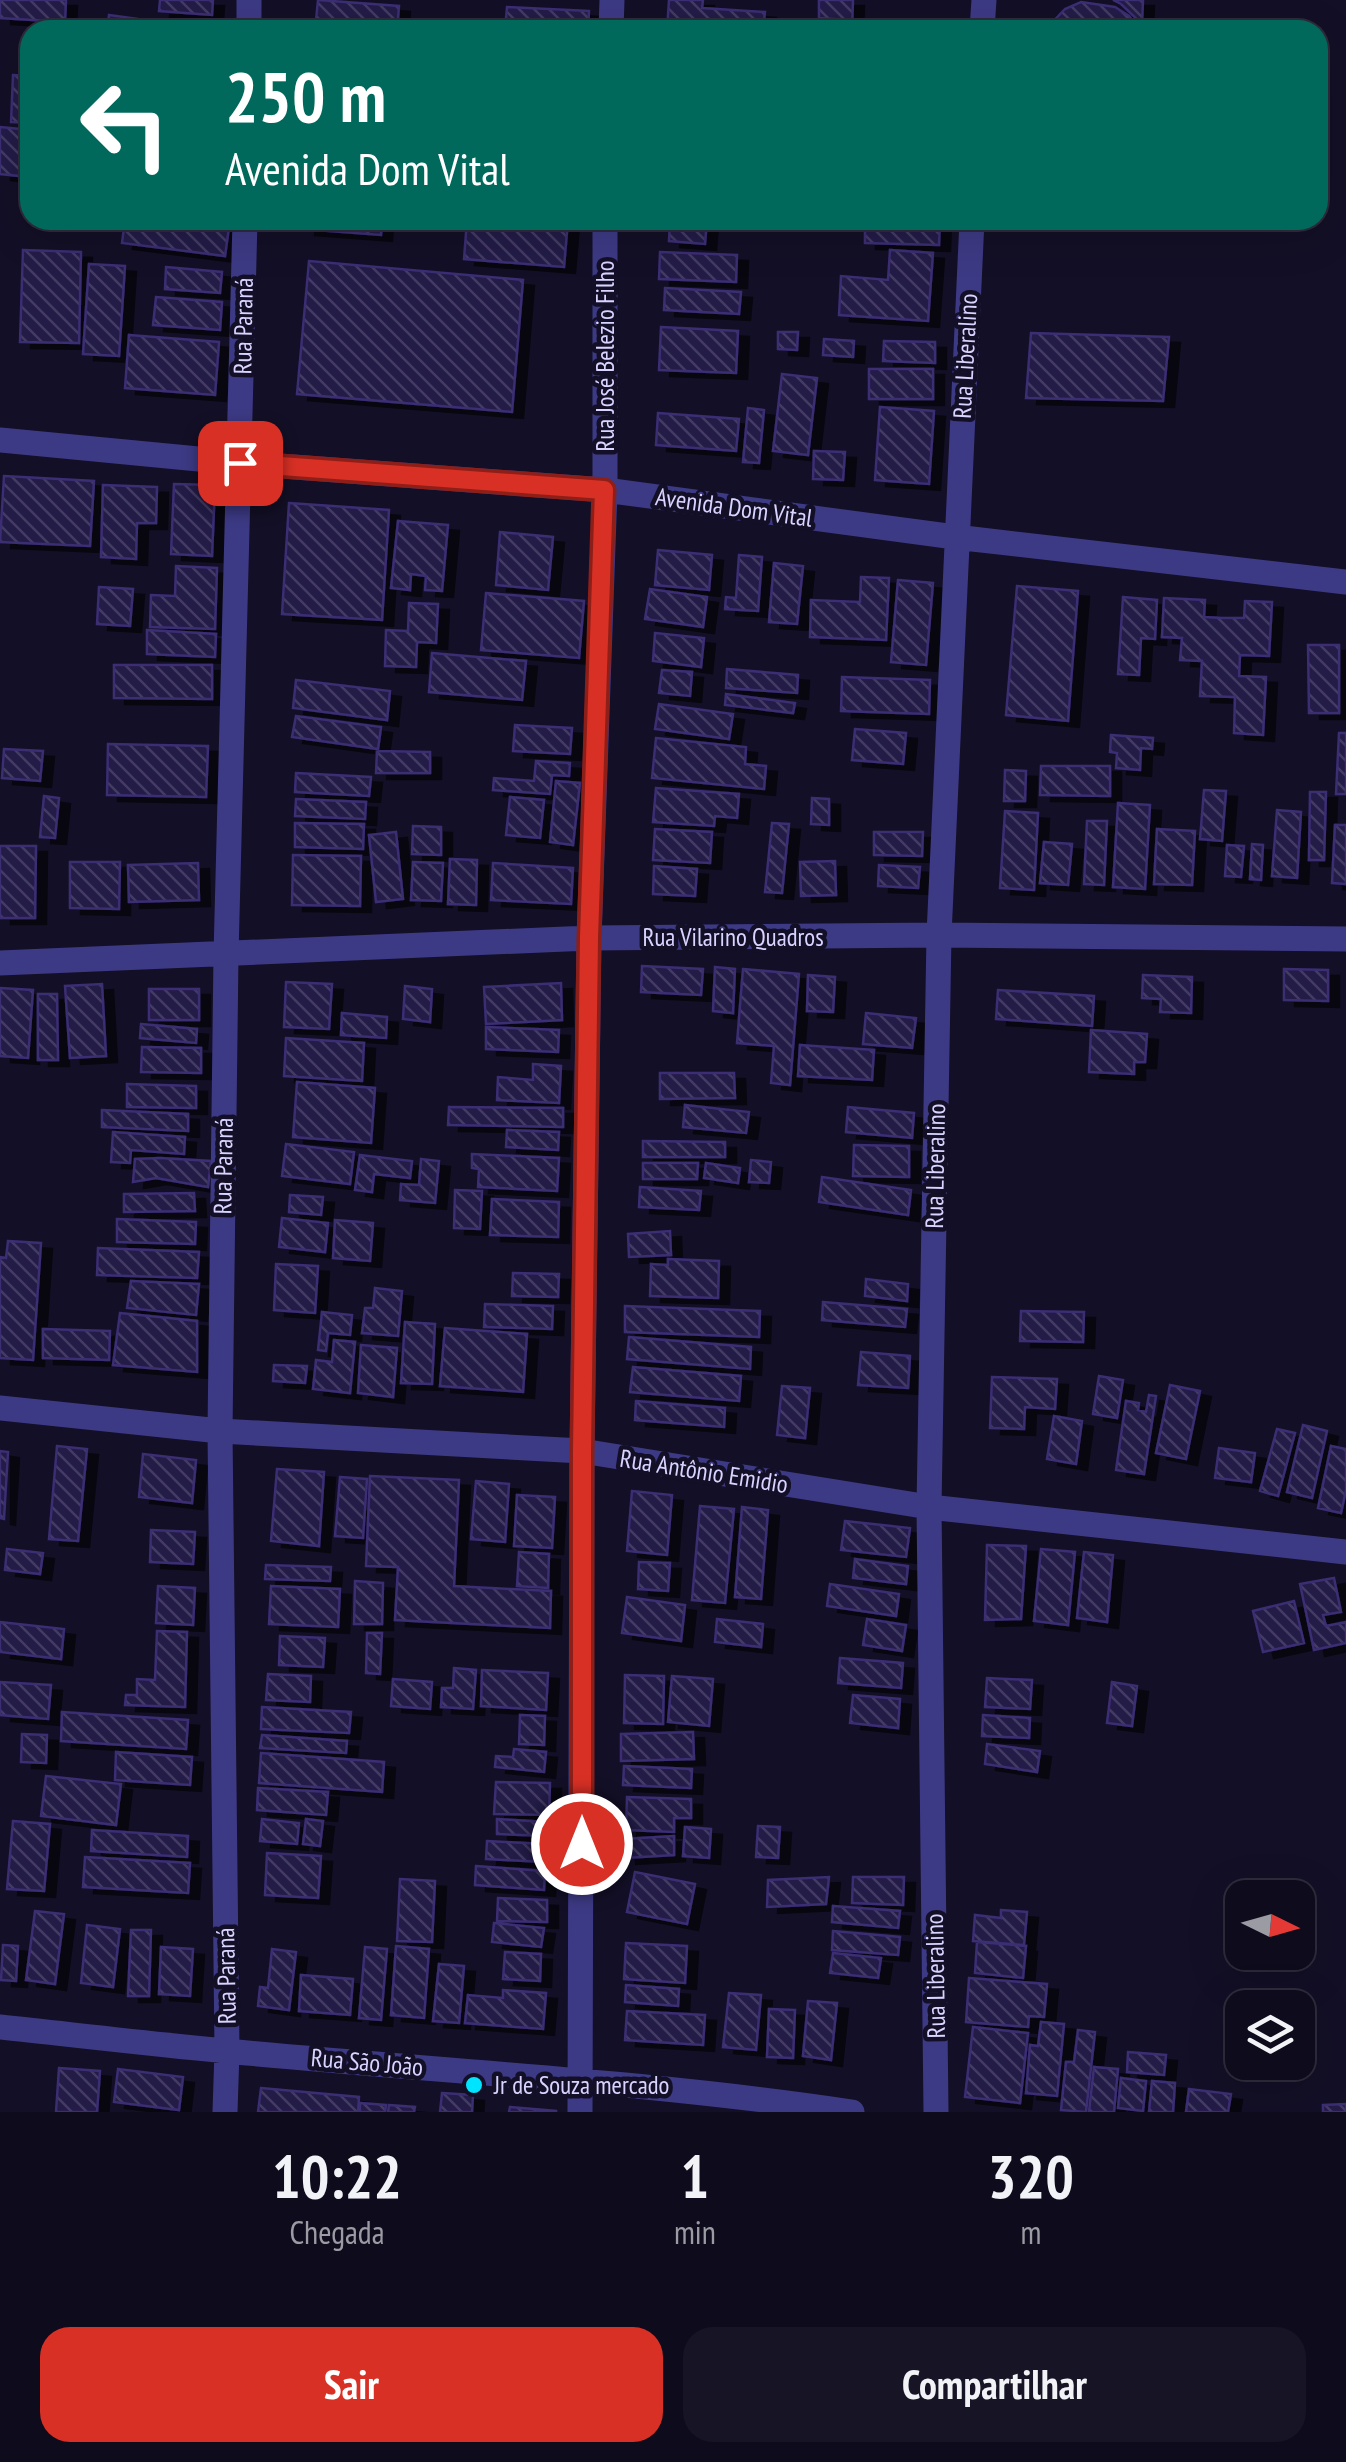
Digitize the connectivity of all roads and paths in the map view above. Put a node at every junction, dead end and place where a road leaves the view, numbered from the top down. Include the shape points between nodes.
1 (245, 230) edge
2 (604, 230) edge
3 (971, 230) edge
4 (0, 440) edge
5 (240, 463) junction
6 (604, 490) junction
7 (955, 537) junction
8 (1346, 582) edge
9 (939, 936) junction
10 (589, 938) junction
11 (1346, 939) edge
12 (226, 955) junction
13 (0, 962) edge
14 (0, 1408) edge
15 (220, 1431) junction
16 (582, 1452) junction
17 (929, 1507) junction
18 (1346, 1552) edge
19 (0, 2027) edge
20 (227, 2051) junction
21 (581, 2080) junction
22 (225, 2112) edge
23 (580, 2112) edge
24 (852, 2112) edge
25 (936, 2112) edge

1 - 5 street, Rua Paraná
2 - 6 street, Rua José Belezio Filho
3 - 7 street, Rua Liberalino
4 - 5 street, Avenida Dom Vital
5 - 6 street, Avenida Dom Vital
5 - 12 street, Rua Paraná
6 - 7 street, Avenida Dom Vital
6 - 10 street, Rua José Belezio Filho
7 - 8 street, Avenida Dom Vital
7 - 9 street, Rua Liberalino
9 - 10 street, Rua Vilarino Quadros
9 - 11 street, Rua Vilarino Quadros
9 - 17 street, Rua Liberalino
10 - 12 street, Rua Vilarino Quadros
10 - 16 street, Rua José Belezio Filho
12 - 13 street, Rua Vilarino Quadros
12 - 15 street, Rua Paraná
14 - 15 street, Rua Antônio Emidio
15 - 16 street, Rua Antônio Emidio
15 - 20 street, Rua Paraná
16 - 17 street, Rua Antônio Emidio
16 - 21 street, Rua José Belezio Filho
17 - 18 street, Rua Antônio Emidio
17 - 25 street, Rua Liberalino
19 - 20 street, Rua São João
20 - 21 street, Rua São João
20 - 22 street, Rua Paraná
21 - 23 street, Rua José Belezio Filho
21 - 24 street, Rua São João

